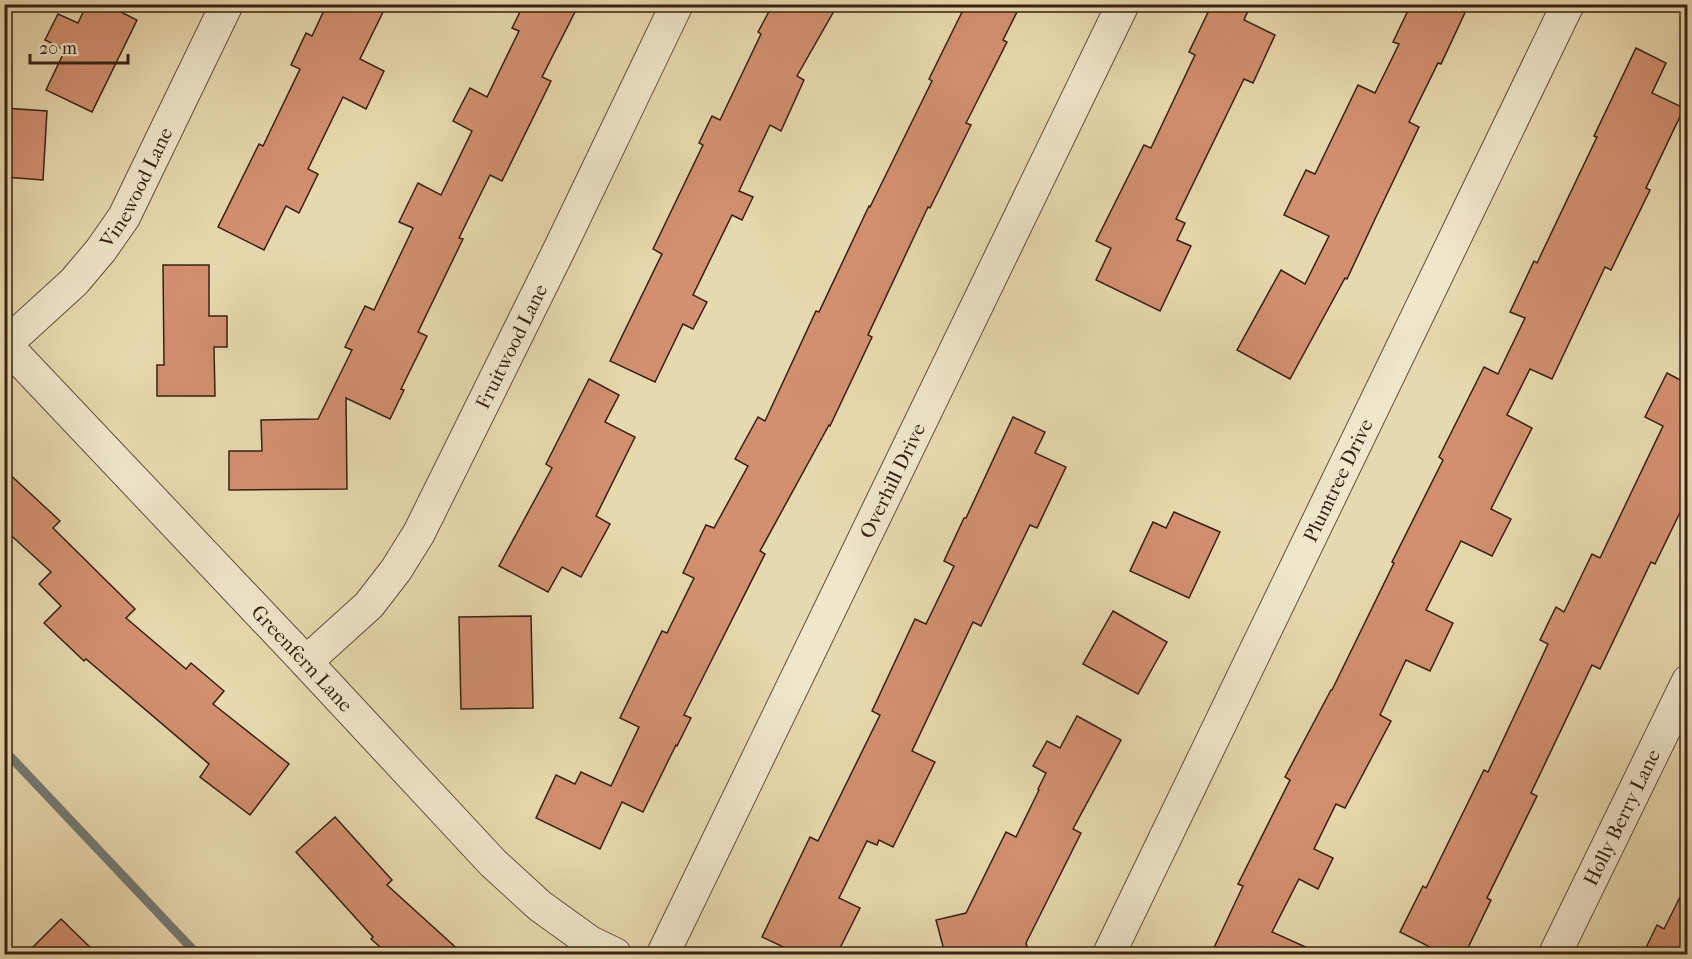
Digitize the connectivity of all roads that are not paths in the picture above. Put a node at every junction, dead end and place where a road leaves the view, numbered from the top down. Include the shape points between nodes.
1 (227, 4) edge
2 (677, 4) edge
3 (1123, 4) edge
4 (1568, 4) edge
5 (5, 343) edge
6 (306, 662) junction
7 (1688, 681) edge
8 (615, 954) edge
9 (663, 954) edge
10 (1109, 954) edge
11 (1555, 954) edge

1 - 5 street, Vinewood Lane via 123,217 74,282
2 - 6 street, Fruitwood Lane via 419,533 369,605
3 - 9 street, Overhill Drive
4 - 10 street, Plumtree Drive
5 - 6 street, Greenfern Lane
6 - 8 street, Greenfern Lane via 493,862 540,906 590,942
7 - 11 street, Holly Berry Lane

